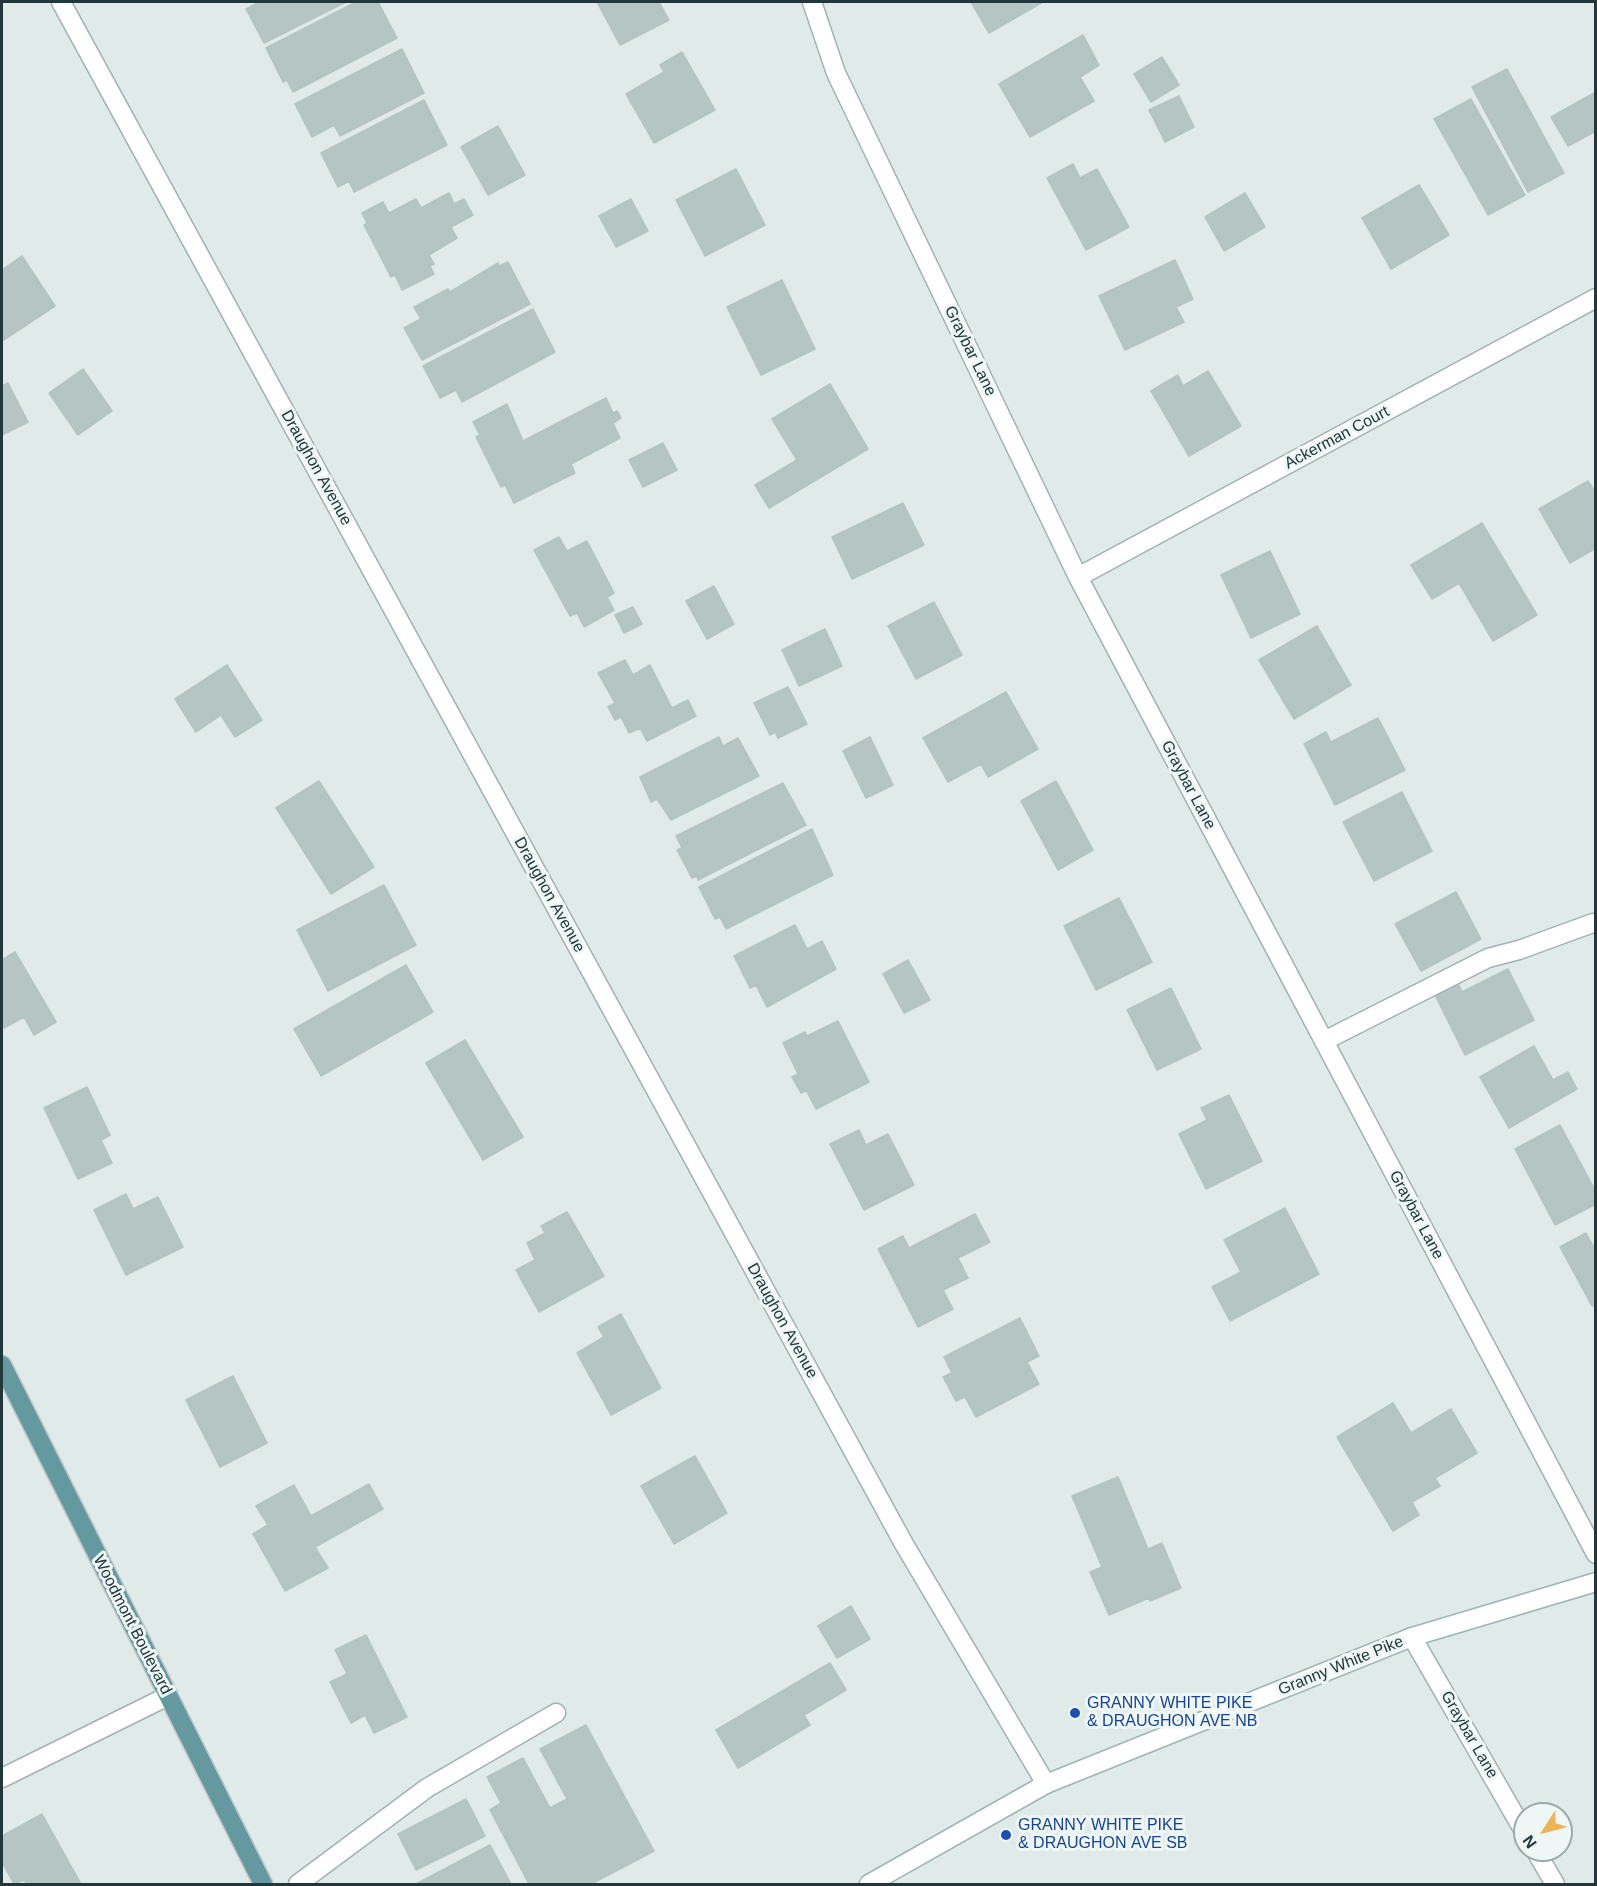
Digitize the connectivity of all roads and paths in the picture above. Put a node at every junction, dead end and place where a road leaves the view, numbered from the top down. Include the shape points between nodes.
1 (61, 2) edge
2 (812, 2) edge
3 (1596, 298) edge
4 (1078, 577) junction
5 (1593, 923) dead end
6 (1324, 1041) junction
7 (2, 1365) edge
8 (1596, 1554) edge
9 (1596, 1582) edge
10 (1412, 1637) junction
11 (168, 1696) junction
12 (556, 1713) dead end
13 (2, 1778) edge
14 (1046, 1784) junction
15 (1513, 1812) edge
16 (1542, 1862) edge
17 (263, 1884) edge
18 (298, 1884) edge
19 (869, 1884) edge
20 (1555, 1884) edge

1 - 14 street, Draughon Avenue via 904,1544
2 - 4 street, Graybar Lane via 836,73
3 - 4 street, Ackerman Court
4 - 6 street, Graybar Lane
5 - 6 street via 1488,958
6 - 8 street, Graybar Lane
7 - 11 main road, Woodmont Boulevard
9 - 10 street, Granny White Pike
10 - 14 street, Granny White Pike
10 - 15 street, Graybar Lane
11 - 13 street
11 - 17 main road, Woodmont Boulevard
12 - 18 street via 428,1788
14 - 19 street, Granny White Pike
16 - 20 street

